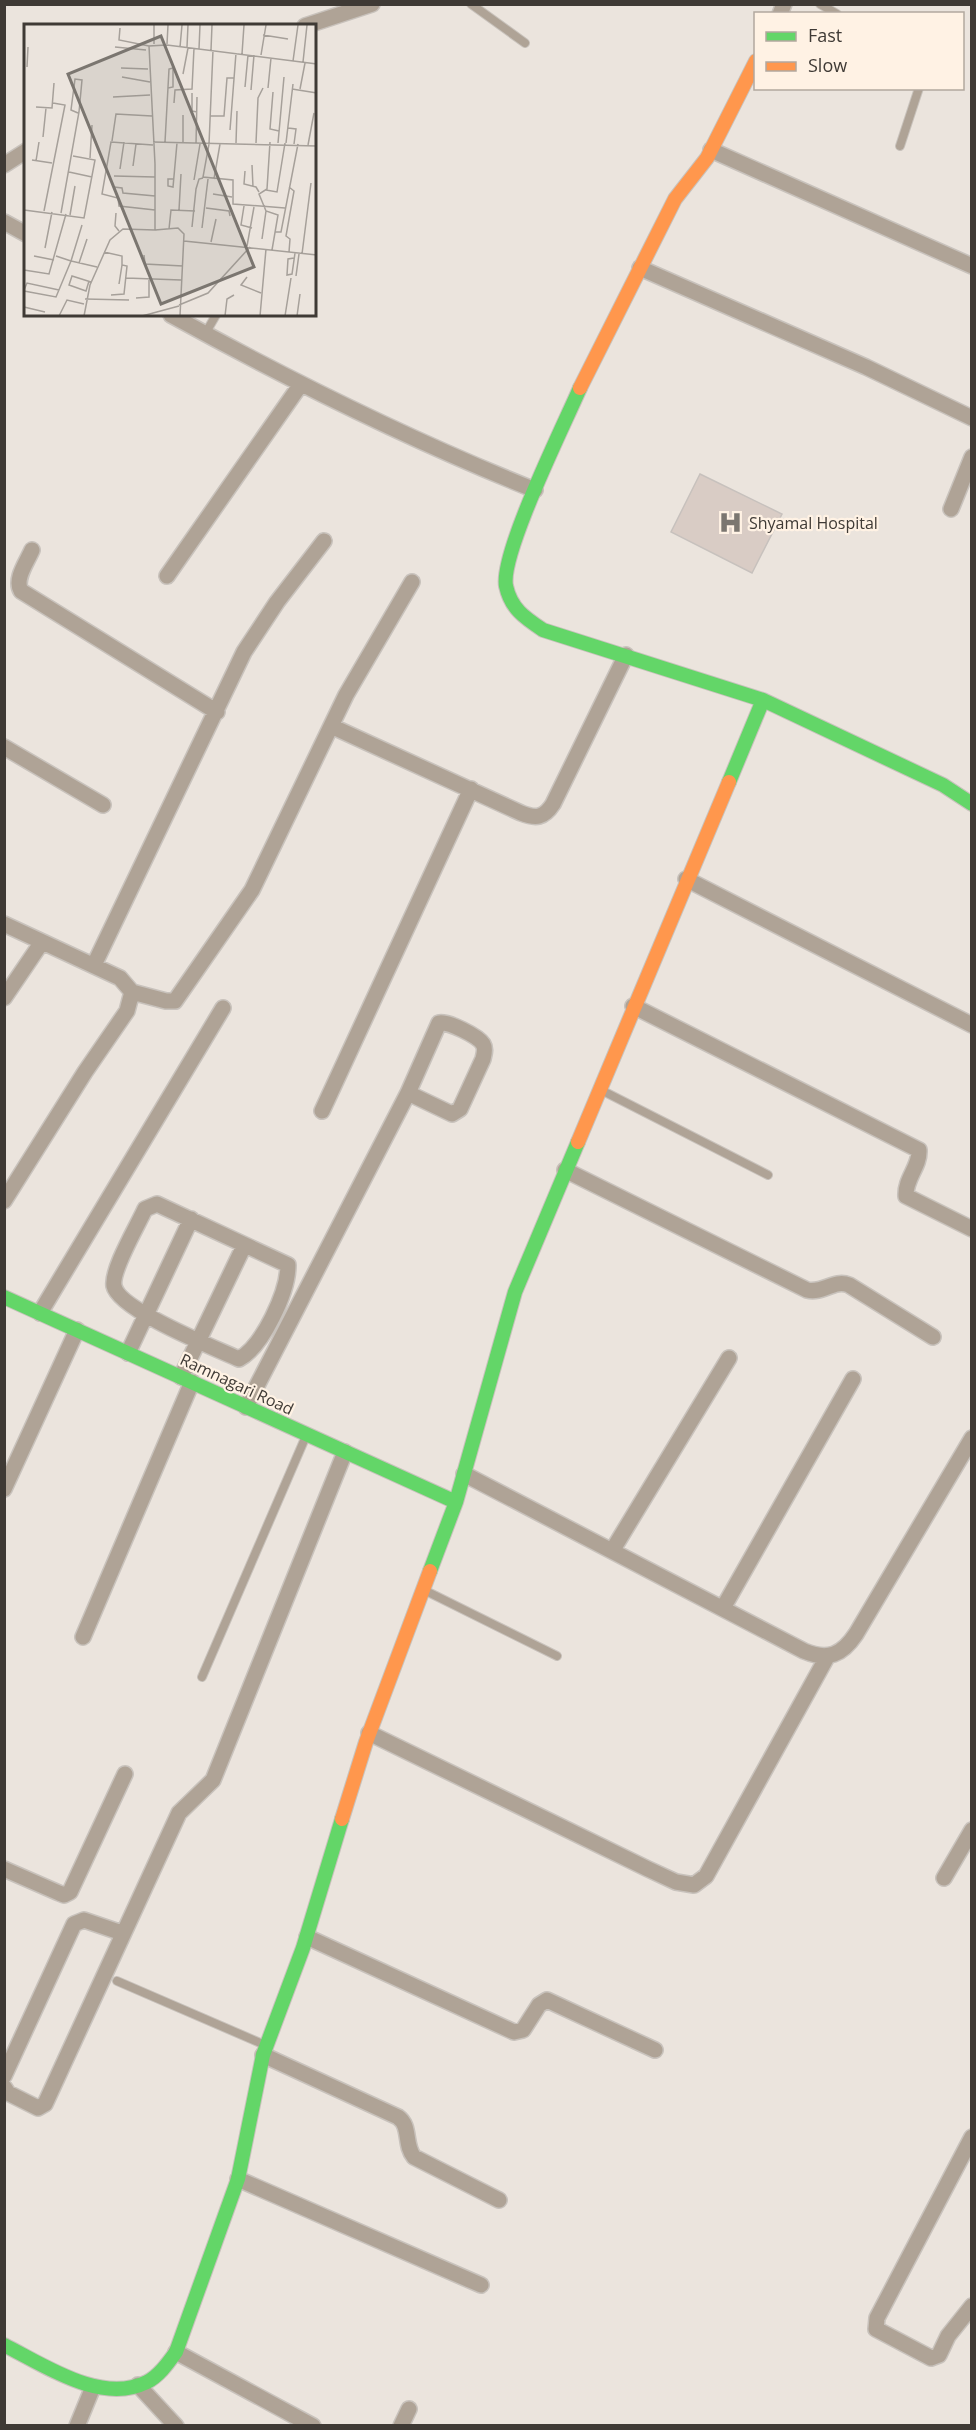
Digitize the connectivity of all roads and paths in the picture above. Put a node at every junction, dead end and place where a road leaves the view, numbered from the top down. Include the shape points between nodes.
1 (372, 4) edge
2 (471, 4) edge
3 (820, 4) edge
4 (834, 12) edge
5 (311, 24) edge
6 (525, 43) dead end
7 (754, 66) edge
8 (918, 90) edge
9 (900, 146) dead end
10 (711, 150) junction
11 (24, 152) edge
12 (4, 165) edge
13 (4, 222) edge
14 (24, 233) edge
15 (972, 266) edge
16 (640, 268) junction
17 (173, 316) edge
18 (215, 316) edge
19 (205, 334) junction
20 (301, 384) junction
21 (972, 418) edge
22 (972, 457) edge
23 (535, 490) junction
24 (951, 509) dead end
25 (324, 542) dead end
26 (32, 550) dead end
27 (167, 576) dead end
28 (412, 582) dead end
29 (626, 655) junction
30 (763, 700) junction
31 (217, 712) junction
32 (332, 726) junction
33 (4, 747) edge
34 (471, 789) junction
35 (972, 804) edge
36 (103, 805) dead end
37 (686, 879) junction
38 (4, 924) edge
39 (42, 942) junction
40 (94, 965) junction
41 (132, 992) junction
42 (4, 998) edge
43 (633, 1006) junction
44 (223, 1008) dead end
45 (972, 1025) edge
46 (598, 1089) junction
47 (408, 1093) junction
48 (322, 1111) dead end
49 (565, 1170) junction
50 (768, 1175) dead end
51 (4, 1201) edge
52 (191, 1219) junction
53 (972, 1229) edge
54 (244, 1246) junction
55 (4, 1297) edge
56 (40, 1313) junction
57 (145, 1315) junction
58 (76, 1330) junction
59 (933, 1337) dead end
60 (197, 1340) junction
61 (128, 1353) junction
62 (729, 1358) dead end
63 (186, 1379) junction
64 (853, 1379) dead end
65 (246, 1407) junction
66 (307, 1434) junction
67 (972, 1438) edge
68 (345, 1452) junction
69 (464, 1474) junction
70 (4, 1489) edge
71 (456, 1502) junction
72 (612, 1551) junction
73 (423, 1590) junction
74 (723, 1608) junction
75 (83, 1637) dead end
76 (557, 1656) dead end
77 (827, 1657) junction
78 (202, 1677) dead end
79 (369, 1733) junction
80 (125, 1774) dead end
81 (972, 1830) edge
82 (4, 1869) edge
83 (945, 1878) dead end
84 (122, 1933) junction
85 (307, 1937) junction
86 (117, 1981) dead end
87 (265, 2050) junction
88 (655, 2050) dead end
89 (4, 2076) edge
90 (4, 2087) edge
91 (972, 2137) edge
92 (238, 2179) junction
93 (499, 2200) dead end
94 (481, 2285) dead end
95 (972, 2306) edge
96 (4, 2345) edge
97 (176, 2352) junction
98 (138, 2385) junction
99 (93, 2387) junction
100 (409, 2409) dead end
101 (77, 2426) edge
102 (176, 2426) edge
103 (313, 2426) edge
104 (401, 2426) edge

1 - 5 street
2 - 6 lane
3 - 4 lane
7 - 10 street
8 - 9 lane
10 - 15 street
10 - 16 street via 675,199
11 - 12 street
13 - 14 street
16 - 21 street
16 - 23 street via 594,356
17 - 19 street
18 - 19 lane
19 - 20 street
20 - 23 street via 451,456
20 - 27 street
22 - 24 street
23 - 29 street via 509,553 506,585 518,614 543,630
25 - 31 street via 244,652
26 - 31 street via 18,582 21,591
28 - 32 street
29 - 30 street
29 - 34 street via 553,804 543,816 531,817
30 - 35 street via 943,785
30 - 37 street
31 - 40 street
32 - 34 street
32 - 41 street via 252,890 179,997 171,1002
33 - 36 street
34 - 48 street
37 - 43 street
37 - 45 street
38 - 39 street
39 - 40 street
39 - 42 street
40 - 41 street via 120,978
41 - 51 street via 127,1011
43 - 46 street
43 - 53 street via 919,1150 920,1159 905,1186 906,1196
44 - 56 street
46 - 49 street
46 - 50 lane
47 - 47 street via 452,1114 460,1109 483,1059 482,1042 451,1024 439,1023
47 - 65 street
49 - 59 street via 807,1290 819,1291 839,1282 849,1285
49 - 69 street via 515,1292
52 - 54 street
52 - 57 street
52 - 57 street via 157,1204 145,1209 114,1286 120,1296
54 - 60 street
54 - 60 street via 288,1265 288,1282 258,1344 239,1359
55 - 56 street, Ramnagari Road
56 - 58 street, Ramnagari Road
57 - 60 street
57 - 61 street
58 - 61 street, Ramnagari Road
58 - 70 street
60 - 63 street
61 - 63 street, Ramnagari Road
62 - 72 street
63 - 65 street, Ramnagari Road
63 - 75 street
64 - 74 street
65 - 66 street, Ramnagari Road
66 - 68 street, Ramnagari Road
66 - 78 lane
67 - 77 street via 856,1634 838,1654
68 - 71 street, Ramnagari Road
68 - 84 street via 213,1780 179,1813
69 - 71 street
69 - 72 street
71 - 73 street
72 - 74 street
73 - 76 lane
73 - 79 street
74 - 77 street via 804,1651
77 - 79 street via 706,1876 694,1886 648,1869
79 - 85 street
80 - 82 street via 70,1892 58,1893
81 - 83 street
84 - 89 street via 84,1920 74,1924
84 - 90 street via 45,2104 38,2108 8,2093
85 - 87 street
85 - 88 street via 514,2032 523,2030 539,2005 547,2000
86 - 87 lane
87 - 92 street
87 - 93 street via 398,2116 404,2123 414,2157
91 - 95 street via 877,2318 876,2329 931,2358 939,2355 948,2336
92 - 94 street
92 - 97 street
96 - 99 street
97 - 98 street via 147,2382
97 - 103 street
98 - 99 street
98 - 102 street
99 - 101 street
100 - 104 street

